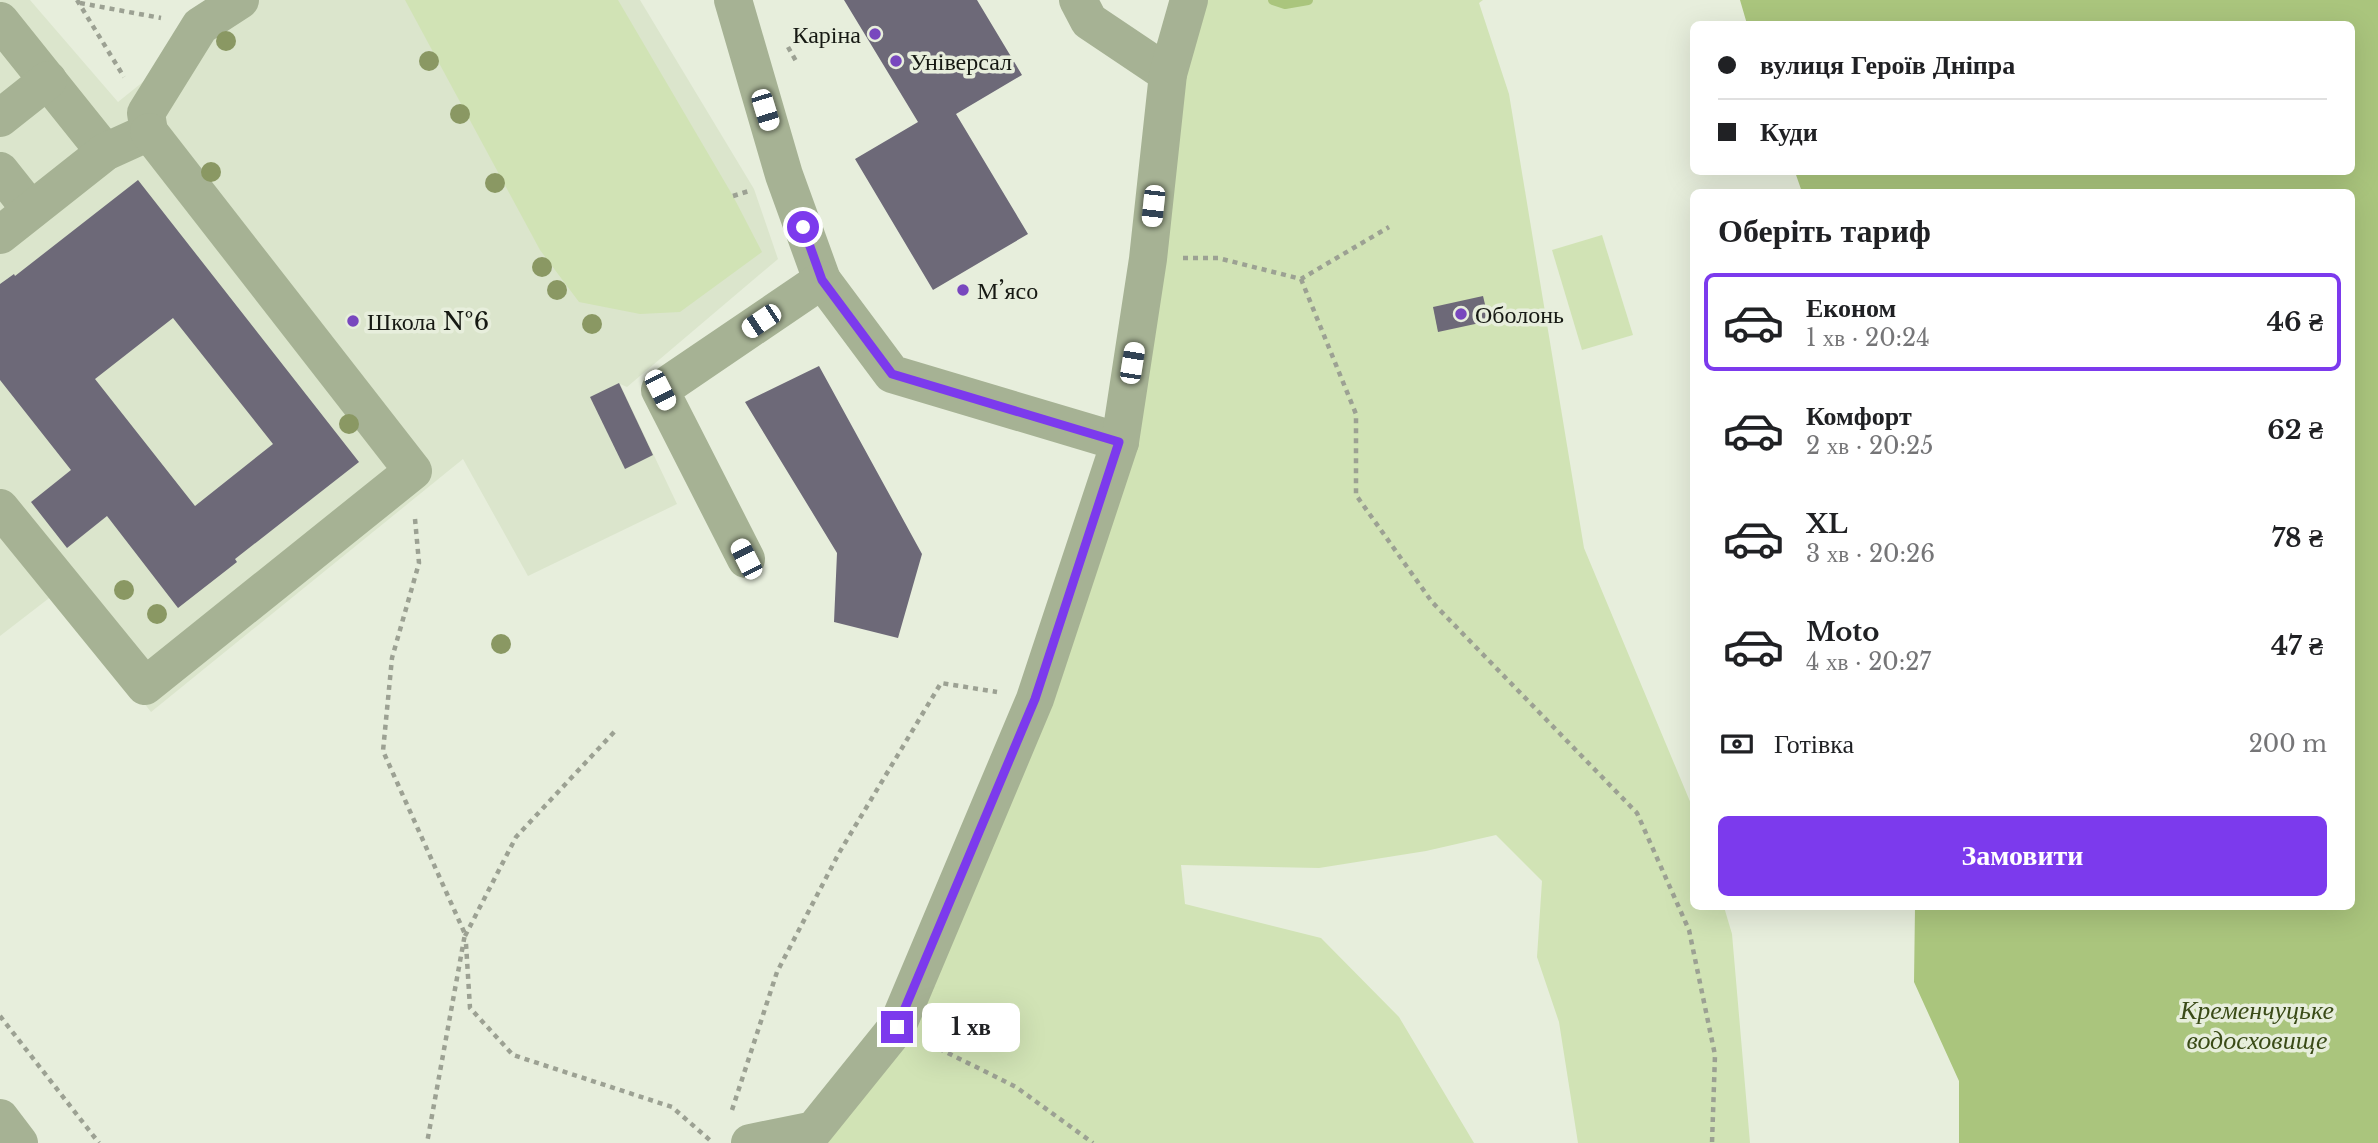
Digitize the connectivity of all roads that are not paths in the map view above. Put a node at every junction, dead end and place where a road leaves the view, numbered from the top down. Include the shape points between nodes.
1 (240, 0) edge
2 (733, 0) edge
3 (1079, 0) edge
4 (1187, 6) edge
5 (0, 20) edge
6 (1168, 74) junction
7 (48, 80) junction
8 (0, 118) edge
9 (148, 123) junction
10 (105, 152) junction
11 (0, 171) edge
12 (31, 210) junction
13 (0, 235) edge
14 (822, 280) junction
15 (1119, 442) junction
16 (0, 508) edge
17 (746, 559) dead end
18 (0, 1118) edge
19 (740, 1130) edge
20 (19, 1143) edge

1 - 9 street via 200,26
2 - 14 street via 784,175
3 - 6 street via 1089,21
4 - 6 street
5 - 7 street
6 - 15 street via 1147,259
7 - 8 street
7 - 10 street
9 - 10 street
9 - 16 street via 413,471 145,686
10 - 12 street
11 - 12 street
12 - 13 street
14 - 15 street via 892,374
14 - 17 street via 660,390
15 - 19 street via 1035,699 897,1027 814,1130
18 - 20 street

